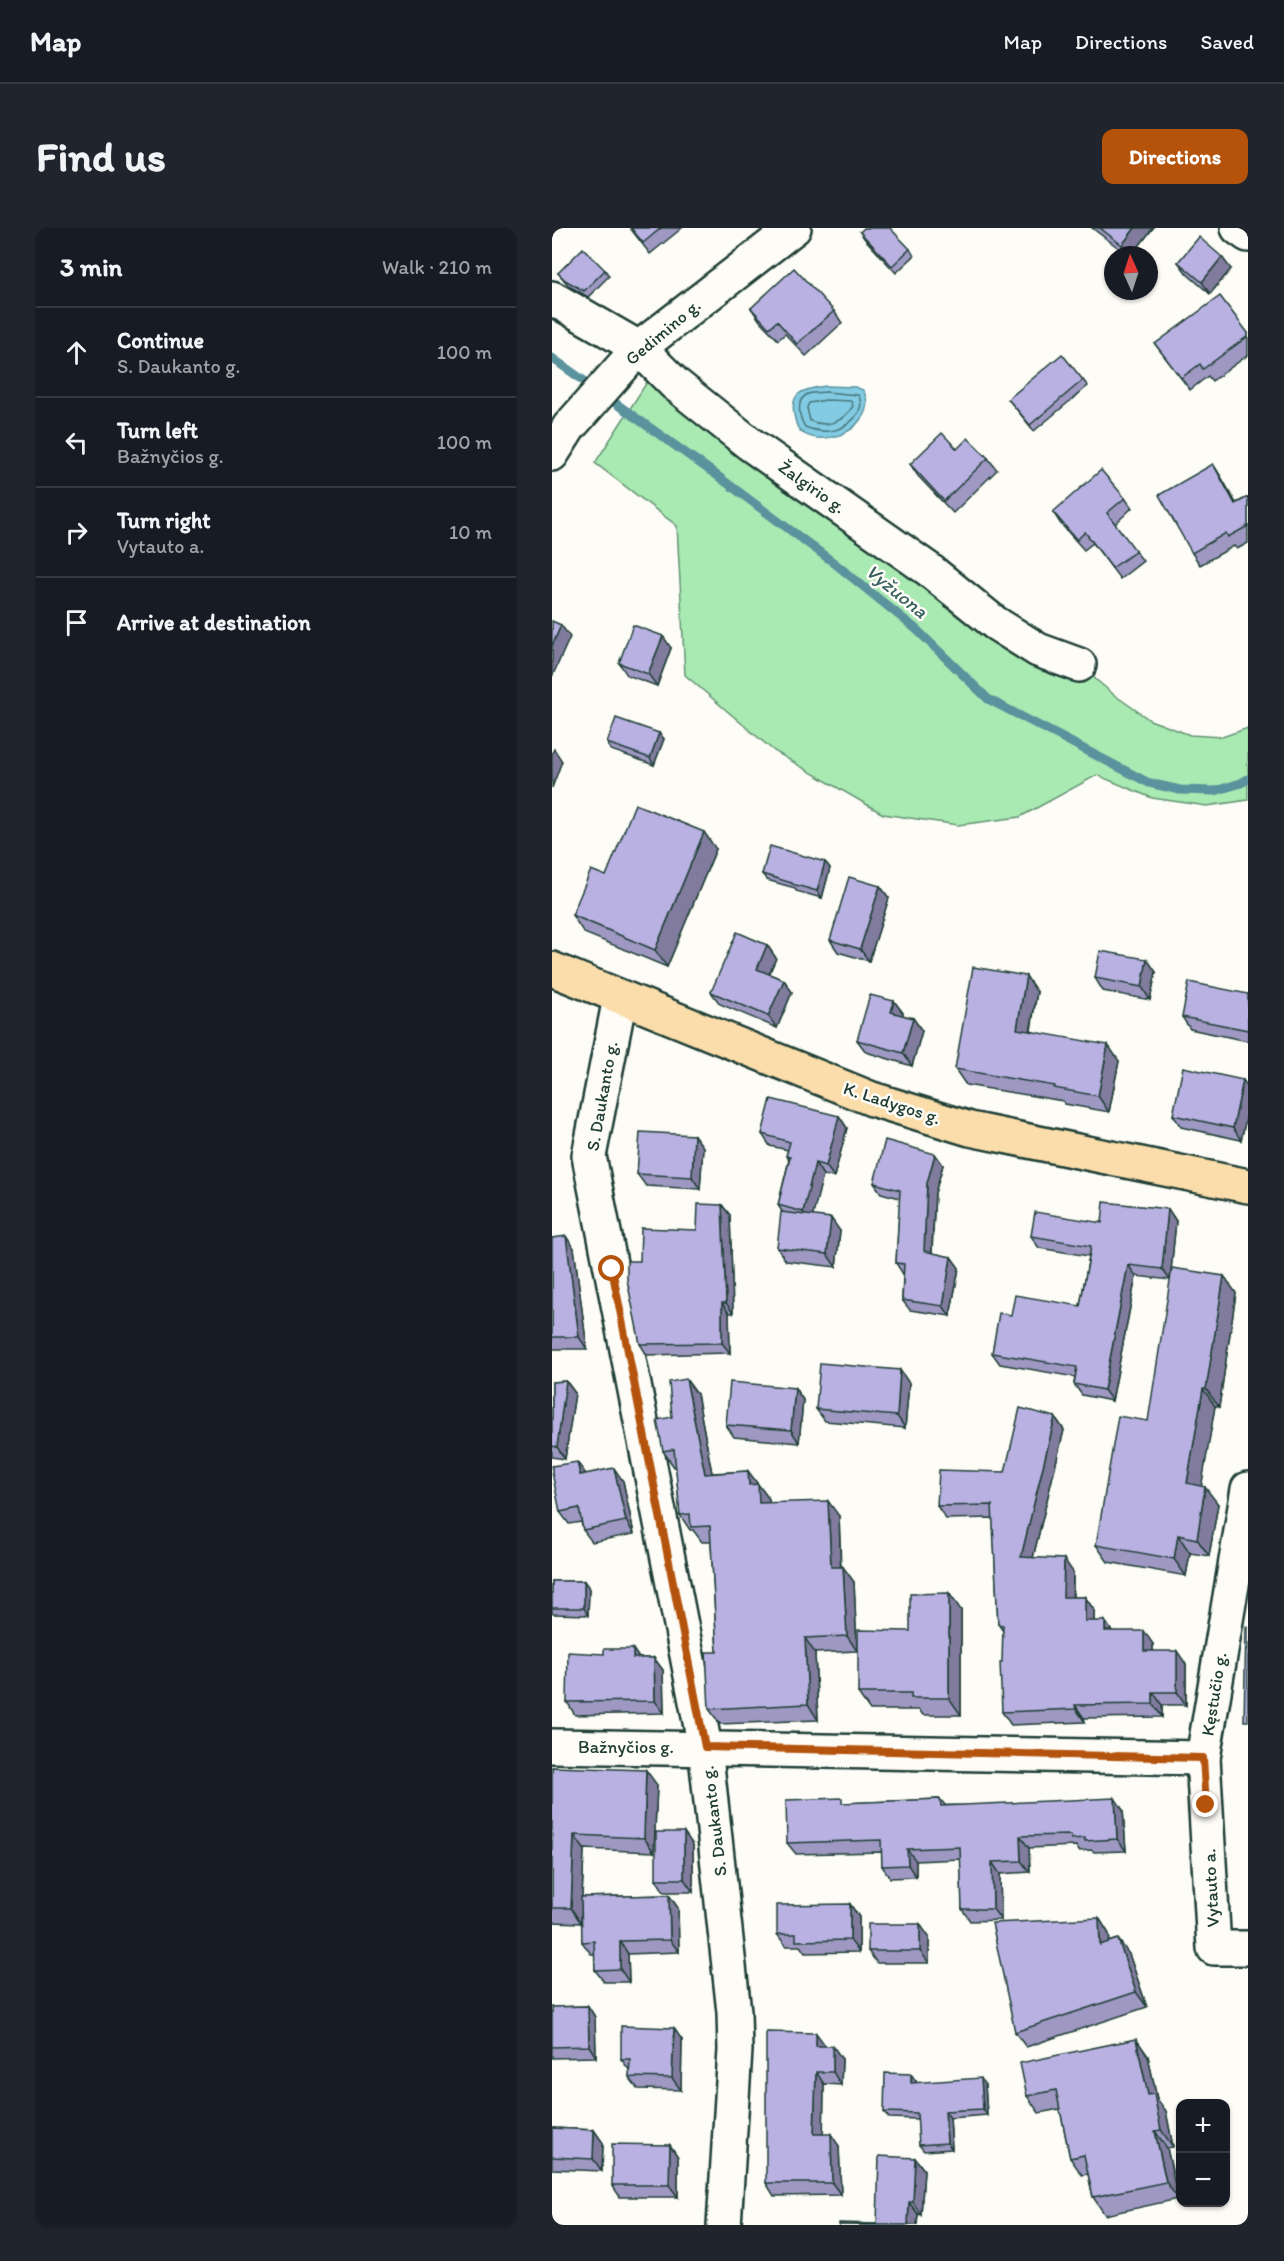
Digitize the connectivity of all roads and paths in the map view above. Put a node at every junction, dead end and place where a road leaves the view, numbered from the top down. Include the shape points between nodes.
1 (794, 228) edge
2 (1238, 228) edge
3 (1248, 235) edge
4 (552, 298) edge
5 (633, 354) junction
6 (552, 454) edge
7 (1079, 665) dead end
8 (552, 969) edge
9 (620, 998) junction
10 (1248, 1186) edge
11 (1248, 1489) edge
12 (552, 1746) edge
13 (705, 1747) junction
14 (1203, 1758) junction
15 (1248, 1948) edge
16 (724, 2225) edge

1 - 5 street, Gedimino g.
2 - 3 street
4 - 5 street, Žalgirio g.
5 - 6 street, Gedimino g. via 569,427
5 - 7 street, Žalgirio g. via 750,444 928,569 995,623 1038,650
8 - 9 main road, K. Ladygos g.
9 - 10 main road, K. Ladygos g. via 883,1102 970,1129
9 - 13 street, S. Daukanto g. via 589,1156
11 - 14 street, Kęstučio g.
12 - 13 street, Bažnyčios g.
13 - 14 street, Bažnyčios g.
13 - 16 street, S. Daukanto g. via 734,2012
14 - 15 street, Vytauto a. via 1214,1948

